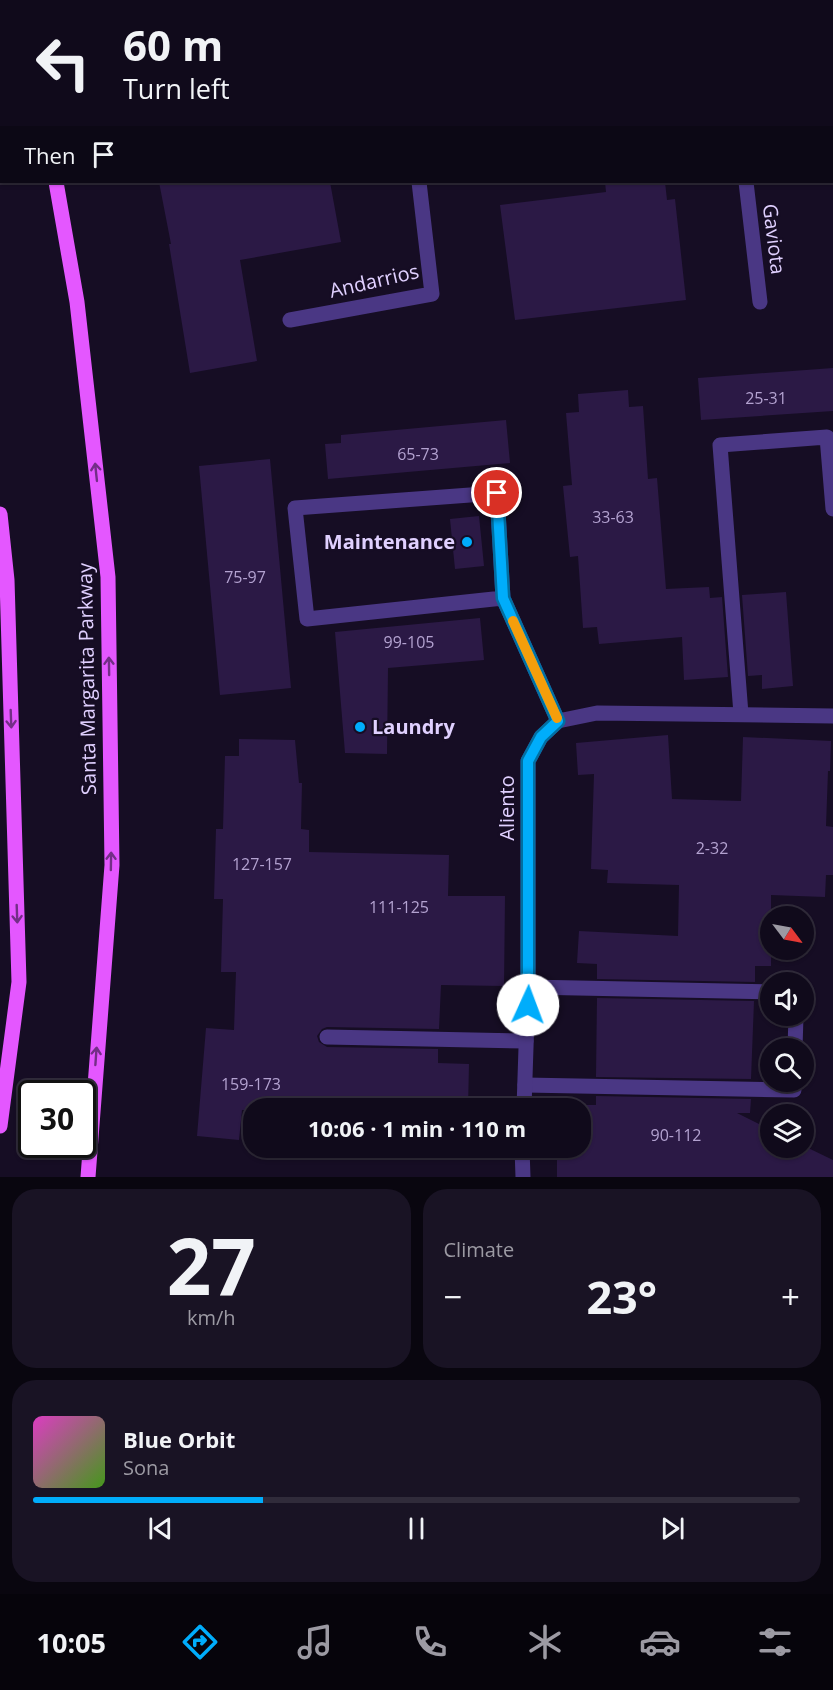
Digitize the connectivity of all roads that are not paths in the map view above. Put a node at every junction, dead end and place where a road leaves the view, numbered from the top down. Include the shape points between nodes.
1 (56, 183) edge
2 (418, 183) edge
3 (746, 183) edge
4 (760, 302) dead end
5 (290, 320) dead end
6 (833, 509) edge
7 (0, 514) edge
8 (503, 598) junction
9 (741, 714) junction
10 (833, 716) edge
11 (558, 721) junction
12 (528, 987) junction
13 (760, 992) edge
14 (327, 1037) dead end
15 (526, 1041) junction
16 (525, 1085) junction
17 (760, 1089) edge
18 (524, 1098) edge
19 (0, 1126) edge
20 (522, 1158) edge
21 (88, 1177) edge
22 (523, 1177) edge

21 -> 1 main road, Santa Margarita Parkway via 112,866 108,577 77,302
2 - 5 street, Andarrios via 432,294
3 - 4 street, Gaviota
6 - 9 street via 828,437 720,446
7 -> 19 main road via 7,580 19,982
8 - 8 street via 497,493 295,508 307,619
8 - 11 street
9 - 10 street
9 - 11 street via 597,713
11 - 12 street, Aliento via 541,737 528,761
12 - 13 street
12 - 15 street, Aliento
14 - 15 street
15 - 16 street, Aliento
16 - 17 street
16 - 18 street, Aliento
20 - 22 street

